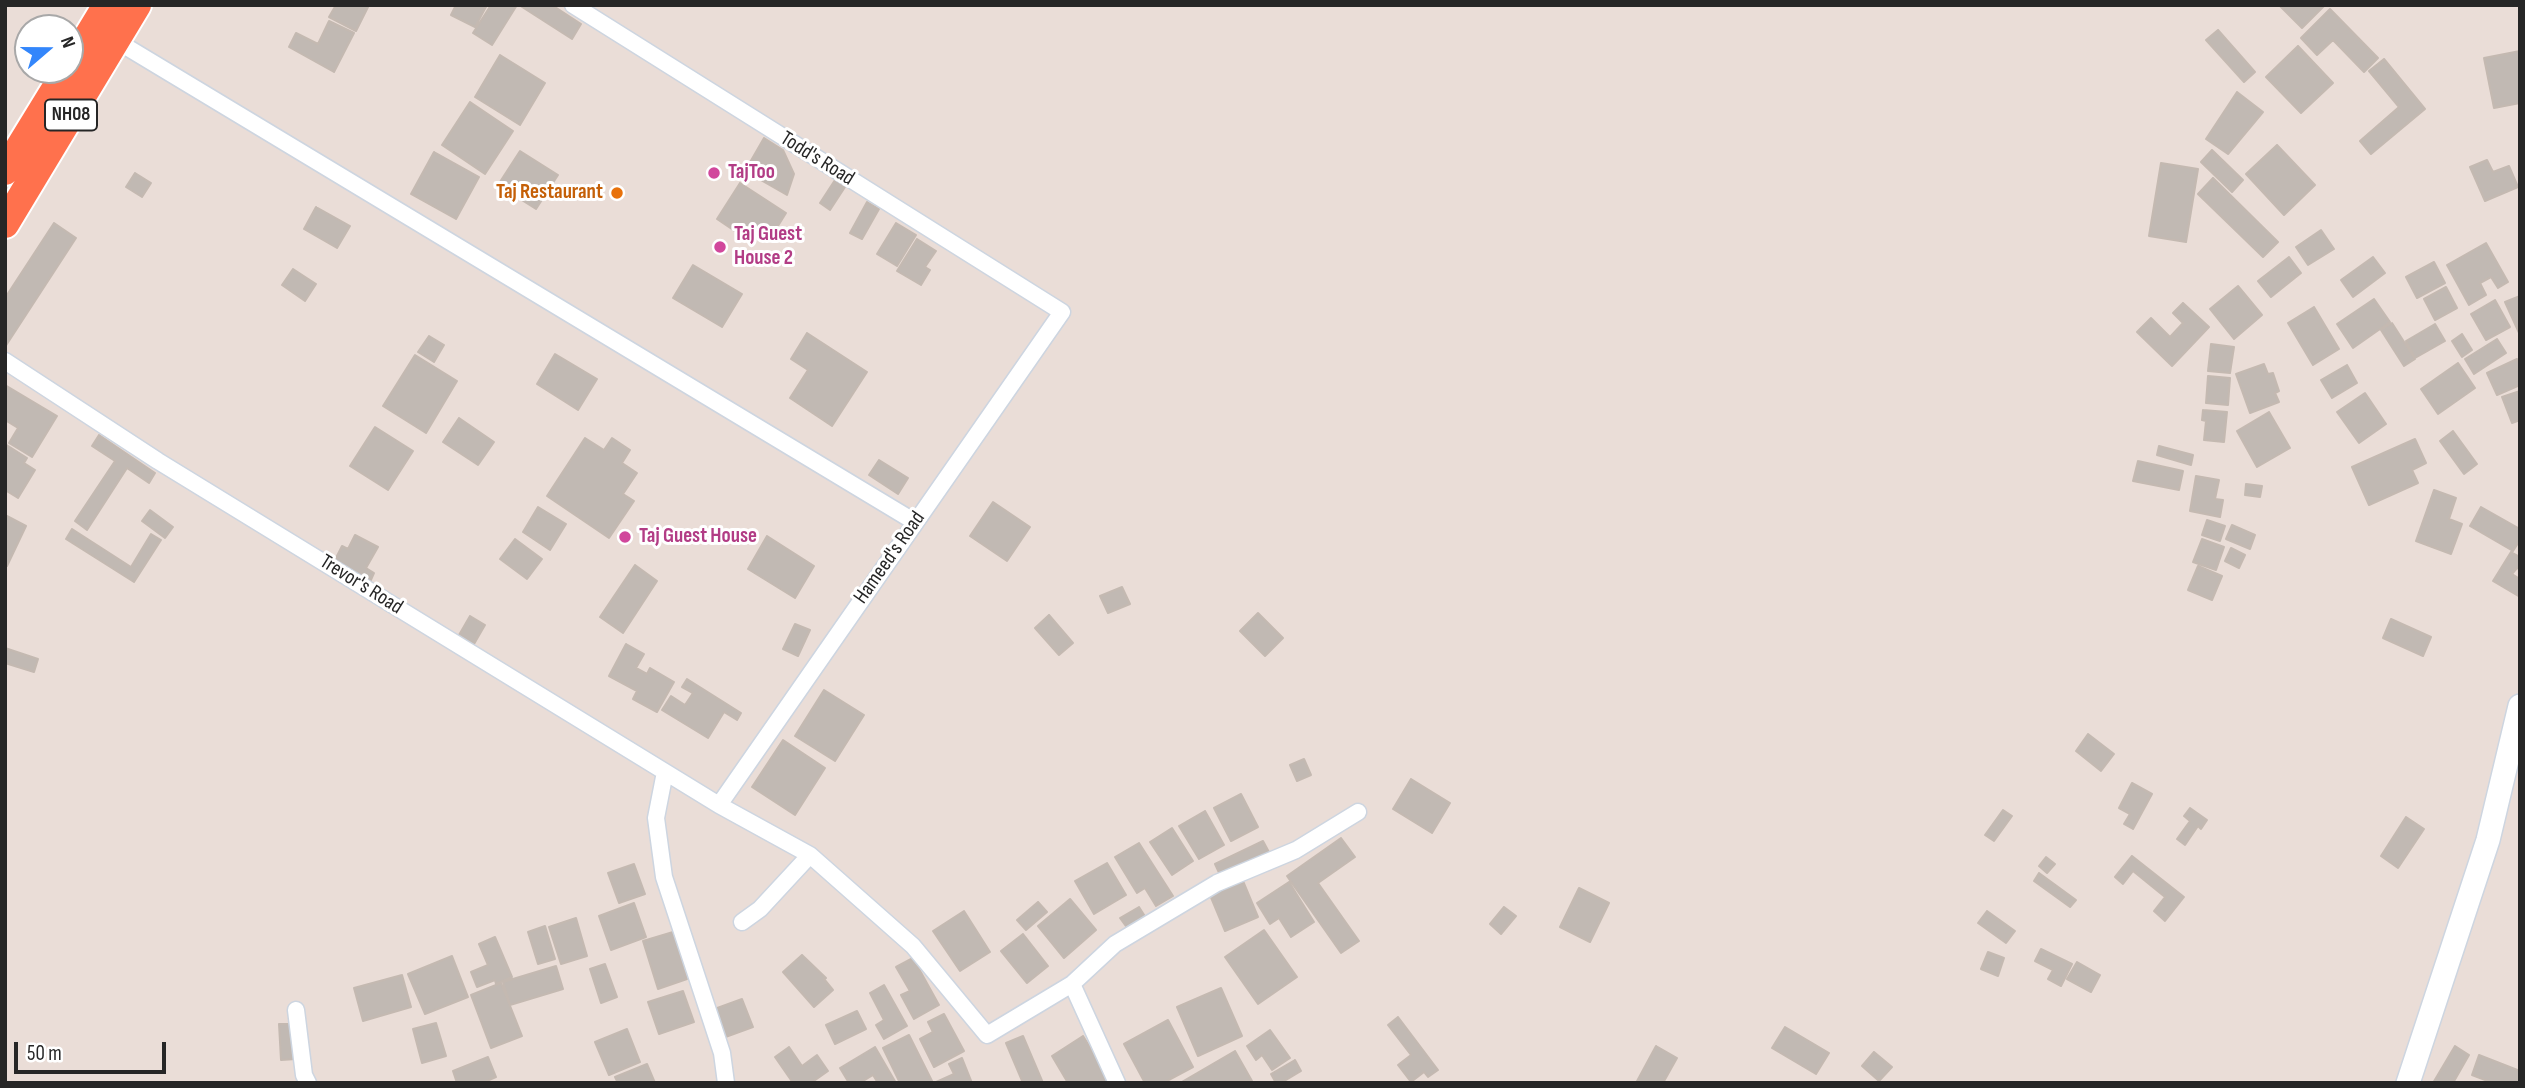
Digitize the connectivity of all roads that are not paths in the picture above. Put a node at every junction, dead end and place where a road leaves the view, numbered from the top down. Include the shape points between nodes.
1 (107, 5) edge
2 (137, 5) edge
3 (573, 5) edge
4 (115, 40) junction
5 (84, 43) edge
6 (59, 84) edge
7 (5, 171) edge
8 (5, 224) edge
9 (1062, 312) joint
10 (5, 361) edge
11 (915, 522) junction
12 (2520, 706) edge
13 (665, 772) junction
14 (719, 805) junction
15 (1358, 812) dead end
16 (810, 855) junction
17 (742, 922) dead end
18 (1072, 984) junction
19 (296, 1010) dead end
20 (308, 1083) edge
21 (726, 1083) edge
22 (1117, 1083) edge
23 (2408, 1083) edge

1 - 5 highway, NH08
2 - 4 highway, NH08
3 - 9 street, Todd's Road
4 - 8 highway, NH08
4 - 11 street
6 - 7 highway, NH08
9 - 11 street, Hameed's Road
10 - 13 street, Trevor's Road via 158,461
11 - 14 street, Hameed's Road
12 - 23 street via 2488,840
13 - 14 street, Trevor's Road
13 - 21 street via 656,818 664,877 722,1053
14 - 16 street, Trevor's Road
15 - 18 street via 1296,850 1217,883 1115,944
16 - 17 street
16 - 18 street, Trevor's Road via 913,946 987,1035
18 - 22 street
19 - 20 street

